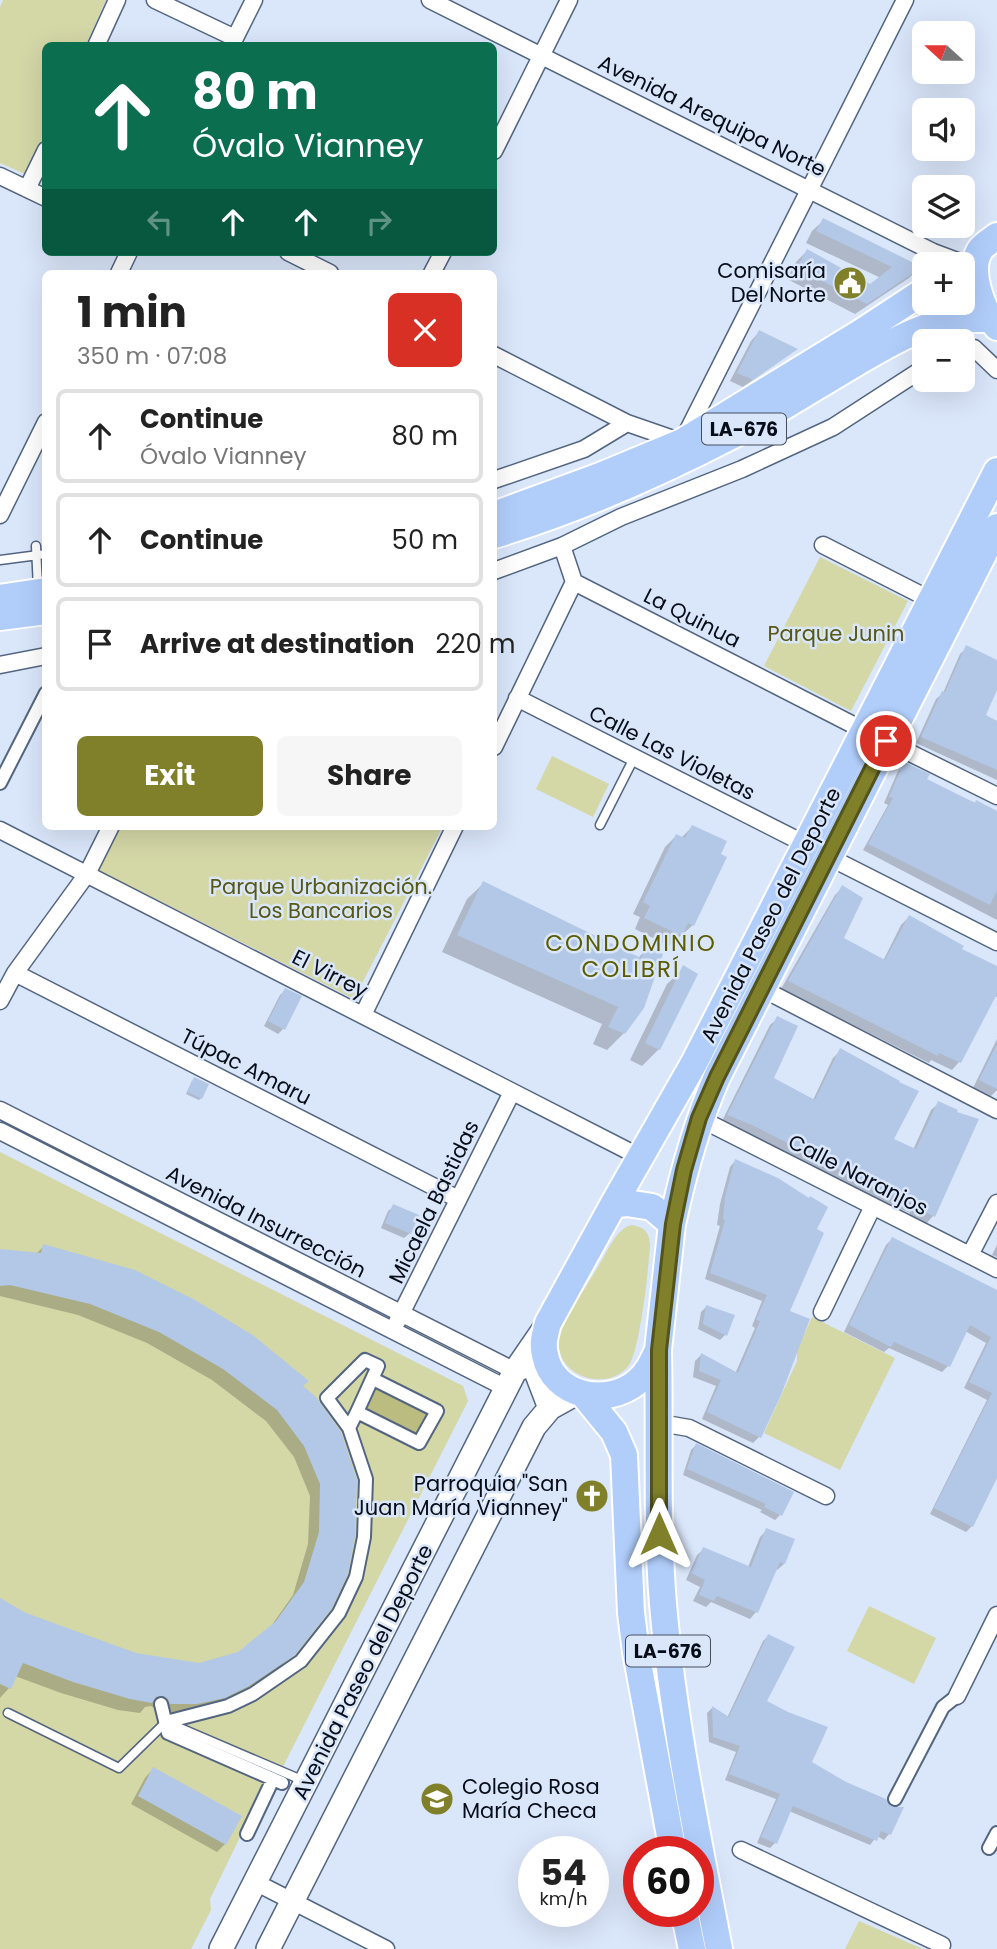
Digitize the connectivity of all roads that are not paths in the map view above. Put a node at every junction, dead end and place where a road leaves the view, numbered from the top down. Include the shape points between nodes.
1 (117, 0) edge
2 (155, 0) edge
3 (254, 0) edge
4 (430, 0) edge
5 (569, 0) edge
6 (905, 0) edge
7 (98, 42) edge
8 (233, 42) edge
9 (541, 55) junction
10 (497, 145) edge
11 (42, 158) edge
12 (0, 176) edge
13 (27, 189) junction
14 (810, 189) junction
15 (42, 196) edge
16 (933, 252) edge
17 (296, 256) edge
18 (975, 256) edge
19 (324, 270) edge
20 (912, 299) edge
21 (993, 323) edge
22 (975, 349) edge
23 (497, 357) edge
24 (997, 370) edge
25 (912, 376) edge
26 (627, 423) junction
27 (42, 430) edge
28 (685, 449) junction
29 (30, 454) junction
30 (42, 459) edge
31 (997, 471) edge
32 (497, 480) edge
33 (497, 514) edge
34 (0, 515) edge
35 (997, 527) edge
36 (497, 534) edge
37 (823, 545) dead end
38 (562, 546) junction
39 (39, 552) edge
40 (0, 561) edge
41 (497, 570) edge
42 (574, 582) junction
43 (42, 586) edge
44 (0, 598) edge
45 (42, 598) edge
46 (42, 598) edge
47 (931, 600) junction
48 (0, 617) edge
49 (42, 657) edge
50 (0, 665) edge
51 (517, 698) junction
52 (42, 701) edge
53 (876, 736) junction
54 (497, 741) edge
55 (634, 758) junction
56 (0, 783) edge
57 (997, 796) edge
58 (600, 825) dead end
59 (0, 830) edge
60 (109, 830) edge
61 (453, 830) edge
62 (818, 851) junction
63 (87, 874) junction
64 (997, 942) edge
65 (15, 973) junction
66 (761, 988) junction
67 (0, 1001) edge
68 (363, 1015) junction
69 (512, 1092) junction
70 (0, 1110) edge
71 (997, 1110) edge
72 (699, 1118) junction
73 (0, 1131) edge
74 (640, 1157) junction
75 (458, 1199) junction
76 (997, 1203) edge
77 (614, 1205) junction
78 (873, 1206) junction
79 (673, 1224) junction
80 (970, 1255) junction
81 (997, 1269) edge
82 (822, 1312) dead end
83 (401, 1315) junction
84 (548, 1323) junction
85 (393, 1331) junction
86 (659, 1350) junction
87 (373, 1379) junction
88 (511, 1379) junction
89 (580, 1394) junction
90 (550, 1408) junction
91 (357, 1412) junction
92 (660, 1423) junction
93 (349, 1429) junction
94 (826, 1496) dead end
95 (997, 1615) edge
96 (991, 1640) edge
97 (957, 1696) joint
98 (161, 1704) dead end
99 (8, 1713) dead end
100 (166, 1722) junction
101 (306, 1782) junction
102 (895, 1800) dead end
103 (997, 1833) edge
104 (247, 1834) dead end
105 (670, 1836) edge
106 (989, 1848) dead end
107 (741, 1850) dead end
108 (255, 1882) junction
109 (292, 1902) junction
110 (687, 1927) edge
111 (221, 1949) edge
112 (268, 1949) edge
113 (386, 1949) edge
114 (692, 1949) edge
115 (719, 1949) edge
116 (940, 1949) edge

1 - 7 street
2 - 8 street
3 - 8 street
4 - 9 street, Avenida Arequipa Norte
5 - 9 street
6 - 14 street
9 - 10 street
9 - 14 street, Avenida Arequipa Norte
11 - 13 street
12 - 13 street
13 - 15 street
14 - 16 street, Avenida Arequipa Norte
14 - 28 street
17 - 19 street
18 - 21 main road, LA-676 via 976,286
20 - 28 main road, LA-676
21 - 28 main road, LA-676 via 967,318 920,329 735,434
22 - 24 street
23 - 26 street
25 - 38 street via 833,427
26 - 28 street
26 - 32 street via 584,449
27 - 29 street
28 - 33 main road, LA-676
28 - 36 main road, LA-676 via 653,475
29 - 30 street
29 - 34 street
31 - 47 main road, Avenida Paseo del Deporte / LA-676
35 - 53 main road, Avenida Paseo del Deporte / LA-676
37 - 47 street
38 - 41 street
38 - 42 street
39 - 40 lane
39 - 43 lane
42 - 51 street
42 - 53 street, La Quinua
44 - 45 main road
46 - 48 main road
47 - 53 main road, Avenida Paseo del Deporte / LA-676
49 - 50 street
51 - 54 street
51 - 55 street, Calle Las Violetas
52 - 56 street
53 - 57 street, La Quinua
53 - 62 main road, Avenida Paseo del Deporte / LA-676
55 - 58 lane
55 - 62 street, Calle Las Violetas
59 - 63 street, El Virrey
60 - 63 street
61 - 68 street
62 - 64 street, Calle Las Violetas
62 - 66 main road, Avenida Paseo del Deporte / LA-676
62 - 74 main road, Avenida Paseo del Deporte / LA-676
63 - 65 street
63 - 68 street, El Virrey
65 - 67 street
65 - 75 street, Túpac Amaru
66 - 71 street
66 - 72 main road, Avenida Paseo del Deporte / LA-676
68 - 69 street, El Virrey
69 - 74 street, El Virrey
69 - 75 street, Micaela Bastidas
70 - 83 street, Avenida Insurrección
72 - 78 street, Calle Naranjos
72 - 79 main road, Avenida Paseo del Deporte / LA-676
73 - 85 street, Avenida Insurrección
74 - 77 main road, Avenida Paseo del Deporte / LA-676
75 - 83 street, Micaela Bastidas
76 - 80 street
77 - 79 main road via 640,1203
77 - 84 main road, LA-676
78 - 80 street, Calle Naranjos
78 - 82 street
79 - 86 main road, LA-676
80 - 81 street, Calle Naranjos
83 - 85 street, Micaela Bastidas
83 - 88 street, Avenida Insurrección
84 - 88 main road, Avenida Paseo del Deporte
84 - 89 main road, LA-676 via 543,1339 548,1364 562,1384
85 - 88 street, Avenida Insurrección
86 - 89 main road, LA-676 via 637,1382 621,1392
86 - 92 main road, LA-676
87 - 91 street
87 - 91 street via 437,1411 419,1443
87 - 93 street via 379,1366 365,1360 327,1398
88 - 90 main road via 524,1366 536,1368
88 - 101 main road, Avenida Paseo del Deporte
89 - 90 main road, Avenida Paseo del Deporte
89 - 105 main road, LA-676 via 614,1432 624,1455 631,1613
90 - 109 main road, Avenida Paseo del Deporte via 534,1427
91 - 93 street
92 - 94 street via 689,1428
92 - 115 main road, LA-676 via 659,1534 667,1644
93 - 100 street via 366,1479 364,1538 356,1577 340,1613 301,1661 253,1694 218,1709
95 - 96 street
96 - 97 street
97 - 102 street via 943,1707
98 - 100 street
99 - 100 lane via 119,1768
100 - 101 lane
100 - 104 street via 168,1733 277,1781
101 - 108 main road, Avenida Paseo del Deporte
103 - 106 street
107 - 116 street via 942,1945
108 - 109 street
108 - 111 main road, Avenida Paseo del Deporte
109 - 112 main road, Avenida Paseo del Deporte
109 - 113 street
110 - 114 main road

